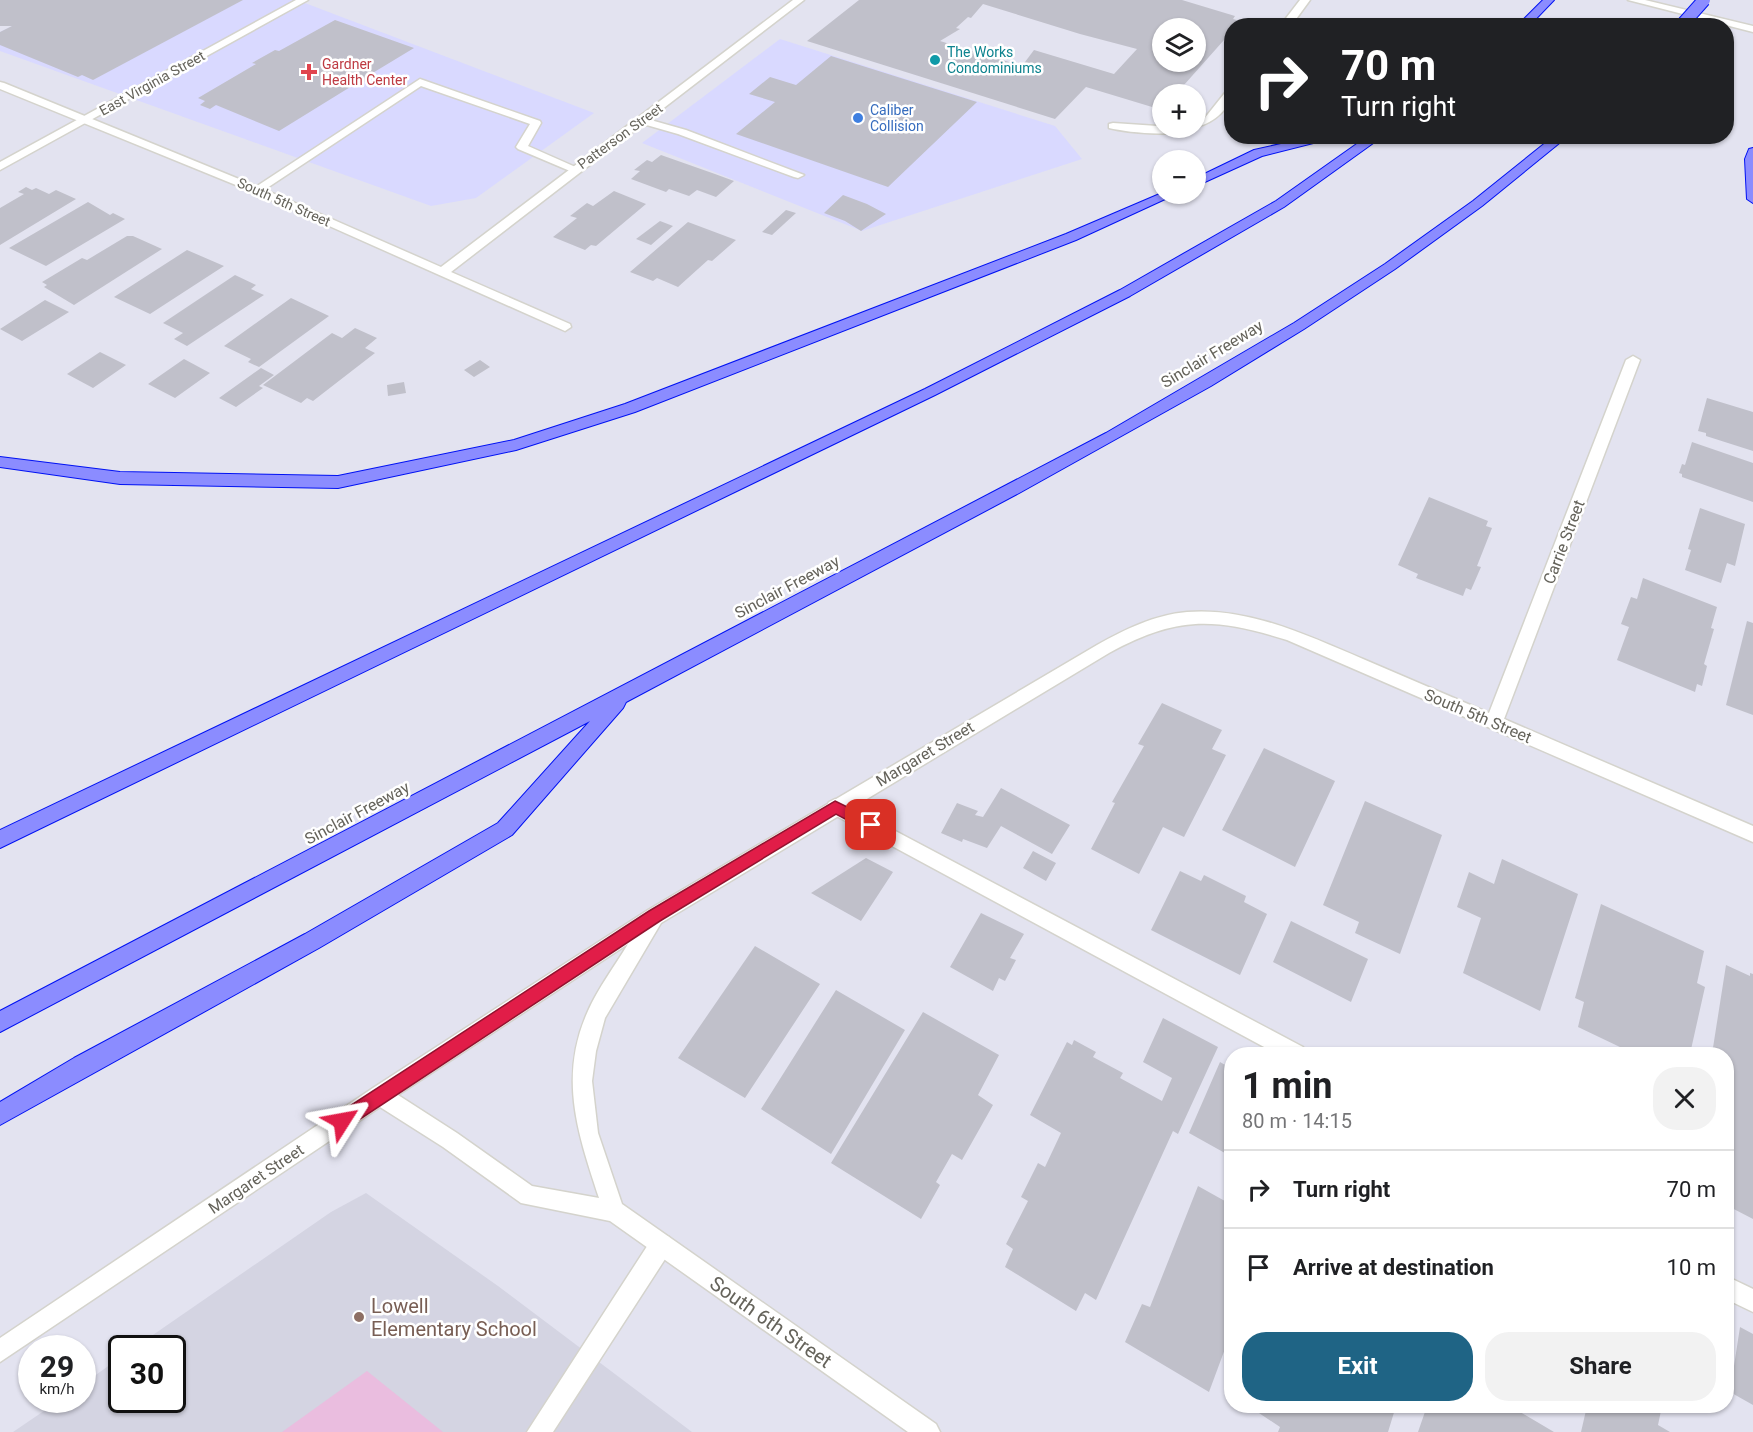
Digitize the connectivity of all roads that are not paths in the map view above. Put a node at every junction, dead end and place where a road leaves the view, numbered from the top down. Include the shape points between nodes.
1 (303, 0) edge
2 (799, 0) edge
3 (1305, 0) edge
4 (1549, 0) edge
5 (1633, 0) edge
6 (1704, 0) edge
7 (1291, 18) edge
8 (1531, 18) edge
9 (1689, 18) edge
10 (1707, 18) edge
11 (1734, 24) edge
12 (1753, 29) edge
13 (0, 85) edge
14 (1224, 101) edge
15 (87, 119) junction
16 (640, 120) junction
17 (1206, 122) edge
18 (1113, 126) dead end
19 (1152, 130) edge
20 (1299, 144) edge
21 (1366, 144) edge
22 (1553, 144) edge
23 (1753, 152) edge
24 (0, 167) edge
25 (574, 169) junction
26 (798, 176) dead end
27 (1206, 177) edge
28 (257, 190) junction
29 (1753, 199) edge
30 (1152, 202) edge
31 (441, 273) junction
32 (565, 327) dead end
33 (1633, 360) dead end
34 (0, 462) edge
35 (1198, 617) joint
36 (624, 694) junction
37 (1494, 723) junction
38 (835, 807) junction
39 (1753, 834) edge
40 (0, 839) edge
41 (655, 916) junction
42 (0, 1022) edge
43 (1283, 1047) edge
44 (380, 1095) junction
45 (0, 1114) edge
46 (614, 1211) junction
47 (662, 1245) junction
48 (1734, 1291) edge
49 (1753, 1301) edge
50 (0, 1351) edge
51 (539, 1432) edge
52 (928, 1432) edge

1 - 15 street, East Virginia Street
2 - 16 street, Patterson Street
3 - 7 street
4 - 8 highway
5 - 10 street
6 - 9 highway, bridge
11 - 12 street
13 - 15 street, South 5th Street
14 - 17 street
15 - 24 street, East Virginia Street
15 - 28 street, South 5th Street
16 - 25 street, Patterson Street
16 - 26 street
18 - 19 street
20 - 27 highway via 1258,153
21 - 40 highway via 1280,204 1104,304 930,392
22 - 36 highway, Sinclair Freeway via 1517,175 1390,267 1223,372 1028,482
23 - 29 highway
25 - 28 street via 522,147 536,123 420,82
25 - 31 street, Patterson Street
28 - 31 street, South 5th Street
30 - 34 highway via 641,404 516,445 338,482 120,478
31 - 32 street, South 5th Street
33 - 37 street, Carrie Street
35 - 37 street, South 5th Street via 1245,620 1292,636
35 - 38 street, Margaret Street via 1149,626 1103,649
36 - 42 highway, Sinclair Freeway
36 - 45 highway via 505,829
37 - 39 street, South 5th Street
38 - 41 street, Margaret Street
38 - 43 street
41 - 44 street, Margaret Street
41 - 46 street via 596,1015 586,1051 582,1081 588,1133
44 - 46 street, South 6th Street via 528,1196
44 - 50 street, Margaret Street
46 - 47 street, South 6th Street
47 - 51 street
47 - 52 street, South 6th Street
48 - 49 street

